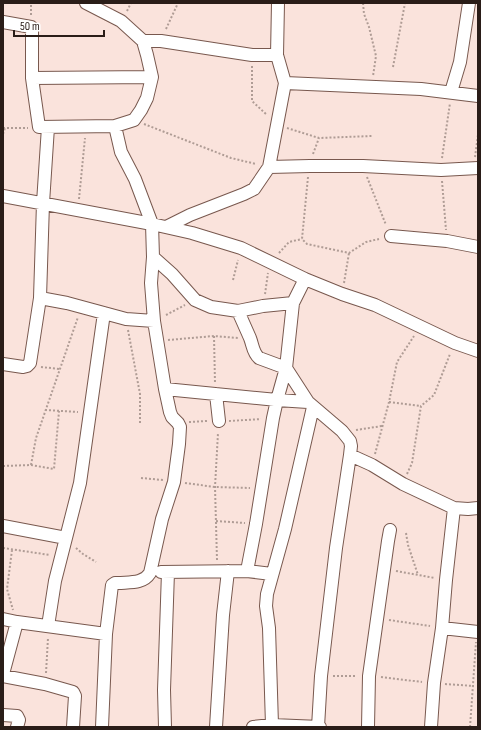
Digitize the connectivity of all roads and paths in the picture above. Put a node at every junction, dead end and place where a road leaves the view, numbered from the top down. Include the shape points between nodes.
1 (86, 3) edge
2 (178, 3) edge
3 (278, 3) edge
4 (363, 3) edge
5 (405, 3) edge
6 (468, 3) edge
7 (3, 22) edge
8 (143, 41) junction
9 (161, 41) junction
10 (277, 54) junction
11 (252, 55) junction
12 (393, 67) dead end
13 (152, 77) junction
14 (32, 78) junction
15 (285, 83) junction
16 (372, 87) junction
17 (451, 92) junction
18 (478, 96) edge
19 (134, 120) junction
20 (277, 125) junction
21 (86, 126) junction
22 (115, 126) junction
23 (43, 127) junction
24 (4, 128) edge
25 (3, 134) edge
26 (478, 135) edge
27 (372, 136) dead end
28 (319, 138) junction
29 (310, 166) junction
30 (363, 166) junction
31 (269, 167) junction
32 (476, 168) edge
33 (441, 170) junction
34 (3, 196) edge
35 (43, 203) junction
36 (78, 210) junction
37 (152, 224) junction
38 (166, 227) junction
39 (391, 236) junction
40 (302, 238) junction
41 (447, 241) junction
42 (478, 247) edge
43 (241, 248) junction
44 (349, 252) junction
45 (152, 257) junction
46 (270, 261) junction
47 (305, 279) junction
48 (233, 280) dead end
49 (342, 294) junction
50 (40, 298) junction
51 (195, 300) junction
52 (294, 303) junction
53 (263, 306) junction
54 (81, 307) junction
55 (238, 311) junction
56 (104, 313) junction
57 (126, 319) junction
58 (154, 321) junction
59 (420, 326) junction
60 (214, 336) junction
61 (250, 339) junction
62 (157, 341) junction
63 (455, 343) junction
64 (478, 351) edge
65 (3, 364) edge
66 (28, 366) junction
67 (286, 368) junction
68 (60, 369) junction
69 (165, 389) junction
70 (216, 394) junction
71 (277, 400) junction
72 (389, 402) junction
73 (310, 405) junction
74 (421, 406) junction
75 (45, 410) junction
76 (59, 411) junction
77 (90, 413) junction
78 (273, 418) junction
79 (219, 421) junction
80 (178, 422) junction
81 (140, 424) dead end
82 (382, 426) junction
83 (342, 431) junction
84 (350, 455) junction
85 (31, 465) junction
86 (372, 465) junction
87 (3, 466) edge
88 (141, 478) dead end
89 (174, 482) junction
90 (403, 484) junction
91 (215, 487) junction
92 (261, 488) junction
93 (454, 508) junction
94 (478, 508) edge
95 (216, 521) junction
96 (256, 524) junction
97 (3, 526) edge
98 (390, 530) dead end
99 (406, 533) dead end
100 (66, 538) junction
101 (3, 548) edge
102 (12, 550) junction
103 (61, 556) junction
104 (96, 562) dead end
105 (384, 569) junction
106 (222, 571) junction
107 (246, 571) junction
108 (168, 572) junction
109 (150, 573) junction
110 (272, 574) junction
111 (418, 575) junction
112 (446, 580) junction
113 (3, 589) edge
114 (7, 589) junction
115 (378, 619) junction
116 (3, 620) edge
117 (17, 622) junction
118 (48, 626) junction
119 (442, 628) junction
120 (477, 632) edge
121 (106, 634) junction
122 (3, 675) edge
123 (321, 676) junction
124 (369, 676) junction
125 (434, 683) junction
126 (45, 684) junction
127 (474, 686) junction
128 (3, 715) edge
129 (272, 725) junction
130 (299, 726) edge
131 (17, 727) edge
132 (73, 727) edge
133 (102, 727) edge
134 (165, 727) edge
135 (216, 727) edge
136 (253, 727) edge
137 (319, 727) edge
138 (368, 727) edge
139 (431, 727) edge
140 (470, 727) edge

1 - 8 street via 121,21
2 - 9 path
3 - 10 street
4 - 16 path via 376,56
5 - 12 path
6 - 17 street via 460,62
7 - 14 street via 31,27
8 - 9 street
8 - 13 street
9 - 11 street
10 - 11 street
10 - 15 street
11 - 20 path via 252,101
13 - 14 street
13 - 19 street via 147,98
14 - 23 street
15 - 16 street
15 - 20 street
16 - 17 street
17 - 18 street
17 - 33 path
19 - 22 street
19 - 31 path via 231,158
20 - 28 path
20 - 31 street
21 - 22 street
21 - 23 street
21 - 36 path
22 - 37 street via 121,152 135,179
23 - 24 path
23 - 35 street
24 - 25 path
26 - 32 path
27 - 28 path
28 - 29 path
29 - 30 street
29 - 31 street
29 - 40 path
30 - 33 street
30 - 39 path
31 - 38 street via 254,189
32 - 33 street
33 - 41 path
34 - 35 street
35 - 36 street
35 - 50 street
36 - 37 street
37 - 38 street
37 - 45 street
38 - 43 street
39 - 41 street
39 - 44 path via 366,242
40 - 44 path via 306,244
40 - 46 path via 289,242
41 - 42 street
43 - 46 street
43 - 48 path
44 - 49 path
45 - 51 street via 172,274
45 - 58 street
46 - 47 street
46 - 53 path
47 - 49 street
47 - 52 street
49 - 59 street via 375,305
50 - 54 street
50 - 66 street
51 - 55 street via 211,307
51 - 58 path
52 - 53 street
52 - 67 street
53 - 55 street
54 - 56 street
54 - 68 path
55 - 61 street
56 - 57 street
56 - 77 street
57 - 58 street
57 - 81 path via 140,394
58 - 62 street
59 - 63 street
59 - 72 path via 397,362
60 - 61 path
60 - 62 path
60 - 70 path
61 - 67 street via 254,353 259,358
62 - 69 street
63 - 64 street
63 - 74 path via 434,394
65 - 66 street
66 - 68 path
67 - 71 street
67 - 73 street
68 - 75 path
69 - 70 street
69 - 80 street via 172,417
70 - 71 street
70 - 79 street
71 - 73 street
71 - 78 street
72 - 74 path
72 - 82 path
73 - 83 street
73 - 110 street via 285,529
74 - 90 path via 412,463
75 - 76 path
75 - 85 path
76 - 77 path
76 - 85 path via 54,469
77 - 100 street via 80,483
78 - 79 path
78 - 92 street
79 - 80 path
79 - 91 path
80 - 89 street via 179,444
82 - 83 path
82 - 86 path
83 - 84 street via 350,441
84 - 86 street
84 - 123 street
85 - 87 path
86 - 90 street
88 - 89 path
89 - 91 path
89 - 109 street
90 - 93 street
91 - 92 path
91 - 95 path
92 - 96 street
93 - 94 street
93 - 112 street
95 - 96 path
95 - 106 path
96 - 107 street
97 - 100 street
98 - 105 street
99 - 111 path
100 - 103 street
100 - 104 path
101 - 102 path
102 - 103 path
102 - 114 path
103 - 118 street via 54,581
105 - 111 path
105 - 115 street
106 - 107 street
106 - 108 street
106 - 135 street via 223,615
107 - 110 street
108 - 109 street
108 - 134 street
109 - 121 street via 141,581 115,583 112,586
110 - 129 street via 266,606
111 - 112 path
112 - 119 street
113 - 114 path
114 - 117 path
115 - 119 path
115 - 124 street
116 - 117 street
117 - 118 street
117 - 122 street
118 - 121 street
118 - 126 path
119 - 120 street
119 - 125 street
120 - 127 path
121 - 133 street
122 - 126 street
123 - 124 path
123 - 137 street
124 - 125 path
124 - 138 street
125 - 127 path
125 - 139 street
126 - 132 street via 73,692
127 - 140 path
128 - 131 street via 17,716
129 - 130 street
129 - 136 street
130 - 137 street

